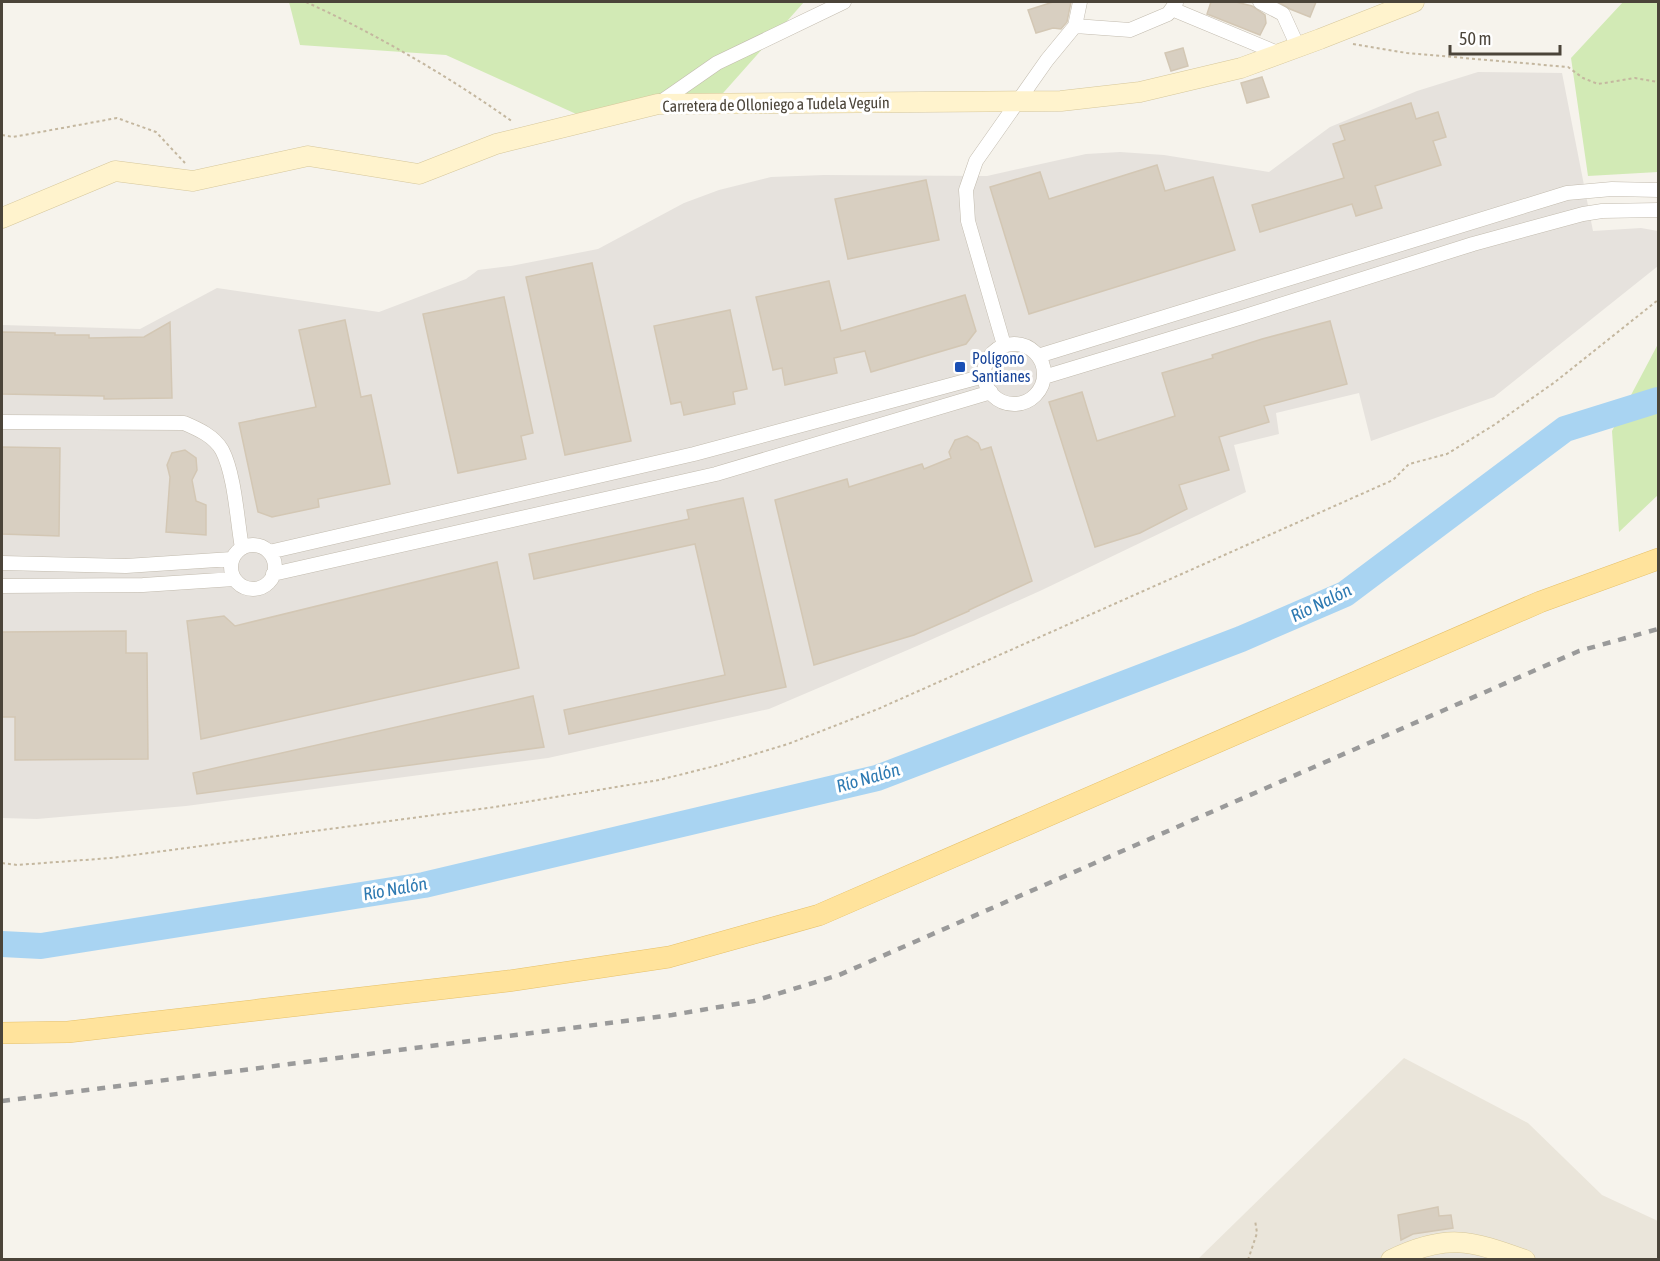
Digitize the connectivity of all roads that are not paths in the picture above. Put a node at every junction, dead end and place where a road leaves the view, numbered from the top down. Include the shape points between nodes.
1 (844, 2) edge
2 (1080, 2) edge
3 (1260, 2) edge
4 (1414, 2) edge
5 (1174, 5) edge
6 (1075, 26) junction
7 (1289, 50) junction
8 (1019, 102) junction
9 (658, 104) junction
10 (1659, 190) edge
11 (1659, 210) edge
12 (2, 218) edge
13 (1004, 345) junction
14 (1038, 356) junction
15 (984, 376) junction
16 (1044, 377) junction
17 (991, 392) junction
18 (2, 422) edge
19 (1659, 547) edge
20 (242, 548) junction
21 (269, 552) junction
22 (232, 559) junction
23 (1659, 559) edge
24 (2, 563) edge
25 (273, 574) junction
26 (234, 579) junction
27 (2, 586) edge
28 (1576, 587) junction
29 (2, 1033) edge
30 (1390, 1260) edge
31 (1525, 1260) edge

1 - 9 street via 717,63
2 - 6 street
3 - 7 street via 1283,14
4 - 7 street, Carretera de Olloniego a Tudela Veguín
5 - 6 street via 1168,14 1130,30
5 - 7 street
6 - 8 street
7 - 8 street, Carretera de Olloniego a Tudela Veguín via 1241,68 1140,92
8 - 9 street, Carretera de Olloniego a Tudela Veguín
8 - 13 street via 975,161 966,190 968,221
9 - 12 street, Carretera de Olloniego a Tudela Veguín via 496,144 419,174 308,156 193,181 115,171
10 - 14 street via 1567,193
11 - 16 street via 1582,214
13 - 14 street via 1025,346
13 - 15 street via 990,356
14 - 16 street
15 - 17 street
15 - 21 street via 694,454
16 - 17 street via 1039,391 1026,402 1001,401
17 - 25 street via 716,474
18 - 20 street via 184,423 205,432 221,448 229,471
19 - 28 main road via 1614,562
20 - 21 street via 256,545
20 - 22 street
21 - 25 street via 275,567
22 - 24 street via 126,566
22 - 26 street
23 - 28 main road
25 - 26 street via 269,582 255,589
26 - 27 street via 143,585
28 - 29 main road via 819,915 669,957 508,981 68,1032
30 - 31 street via 1446,1241 1484,1245

